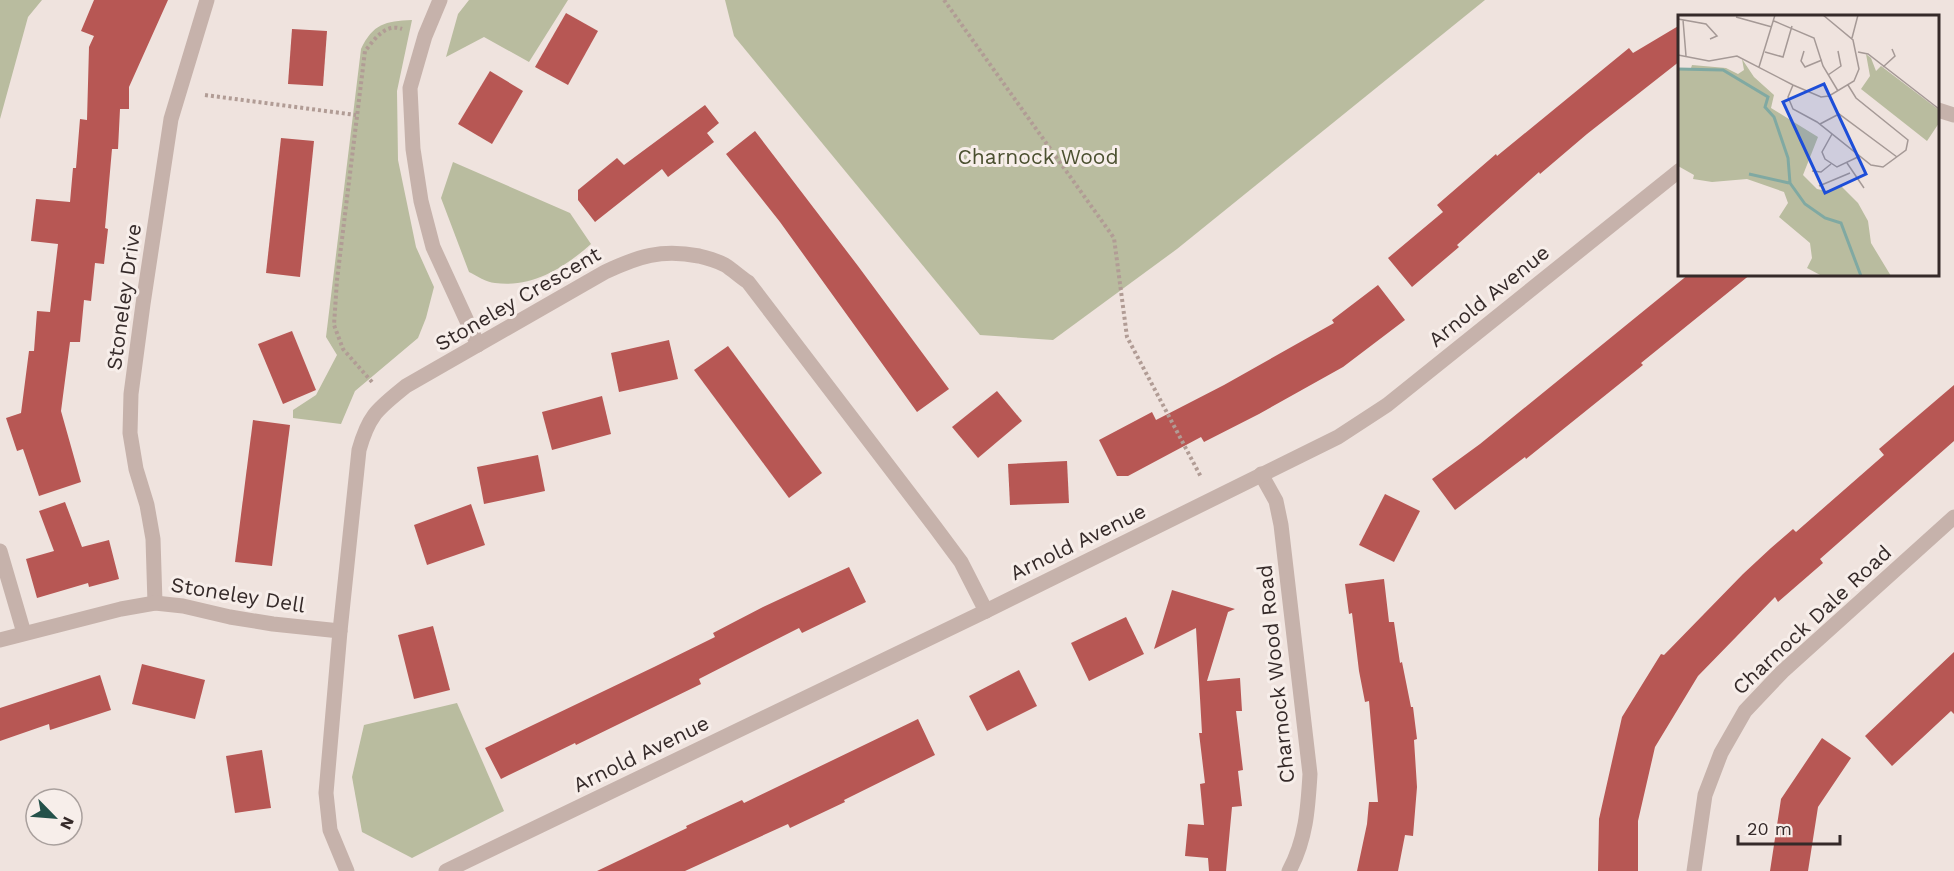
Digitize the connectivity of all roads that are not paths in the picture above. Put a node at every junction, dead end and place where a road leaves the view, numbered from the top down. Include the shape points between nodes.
1 (207, 0) edge
2 (440, 0) edge
3 (1939, 110) edge
4 (1954, 115) edge
5 (1678, 172) edge
6 (478, 345) junction
7 (1261, 474) junction
8 (1954, 518) edge
9 (0, 551) edge
10 (155, 603) junction
11 (986, 610) junction
12 (340, 631) junction
13 (24, 633) junction
14 (0, 640) edge
15 (347, 871) edge
16 (446, 871) edge
17 (1289, 871) edge
18 (1694, 871) edge

1 - 10 street, Stoneley Drive via 171,119 131,394 130,433 153,539
2 - 6 street via 410,88 413,149 433,247
3 - 4 street
5 - 7 street, Arnold Avenue via 1387,405 1338,437
6 - 11 street, Stoneley Crescent via 633,259 679,253 724,264 748,282 936,527 961,562
6 - 12 street, Stoneley Crescent via 406,386 380,407 365,427 359,450
7 - 11 street, Arnold Avenue
7 - 17 street, Charnock Wood Road via 1276,501 1281,525 1310,774 1304,836
8 - 18 street, Charnock Dale Road via 1782,672 1745,711 1720,753 1705,795
9 - 13 street
10 - 12 street, Stoneley Dell via 273,624
10 - 13 street, Stoneley Dell
11 - 16 street, Arnold Avenue
12 - 15 street, Stoneley Crescent via 326,793 330,830
13 - 14 street, Stoneley Dell

